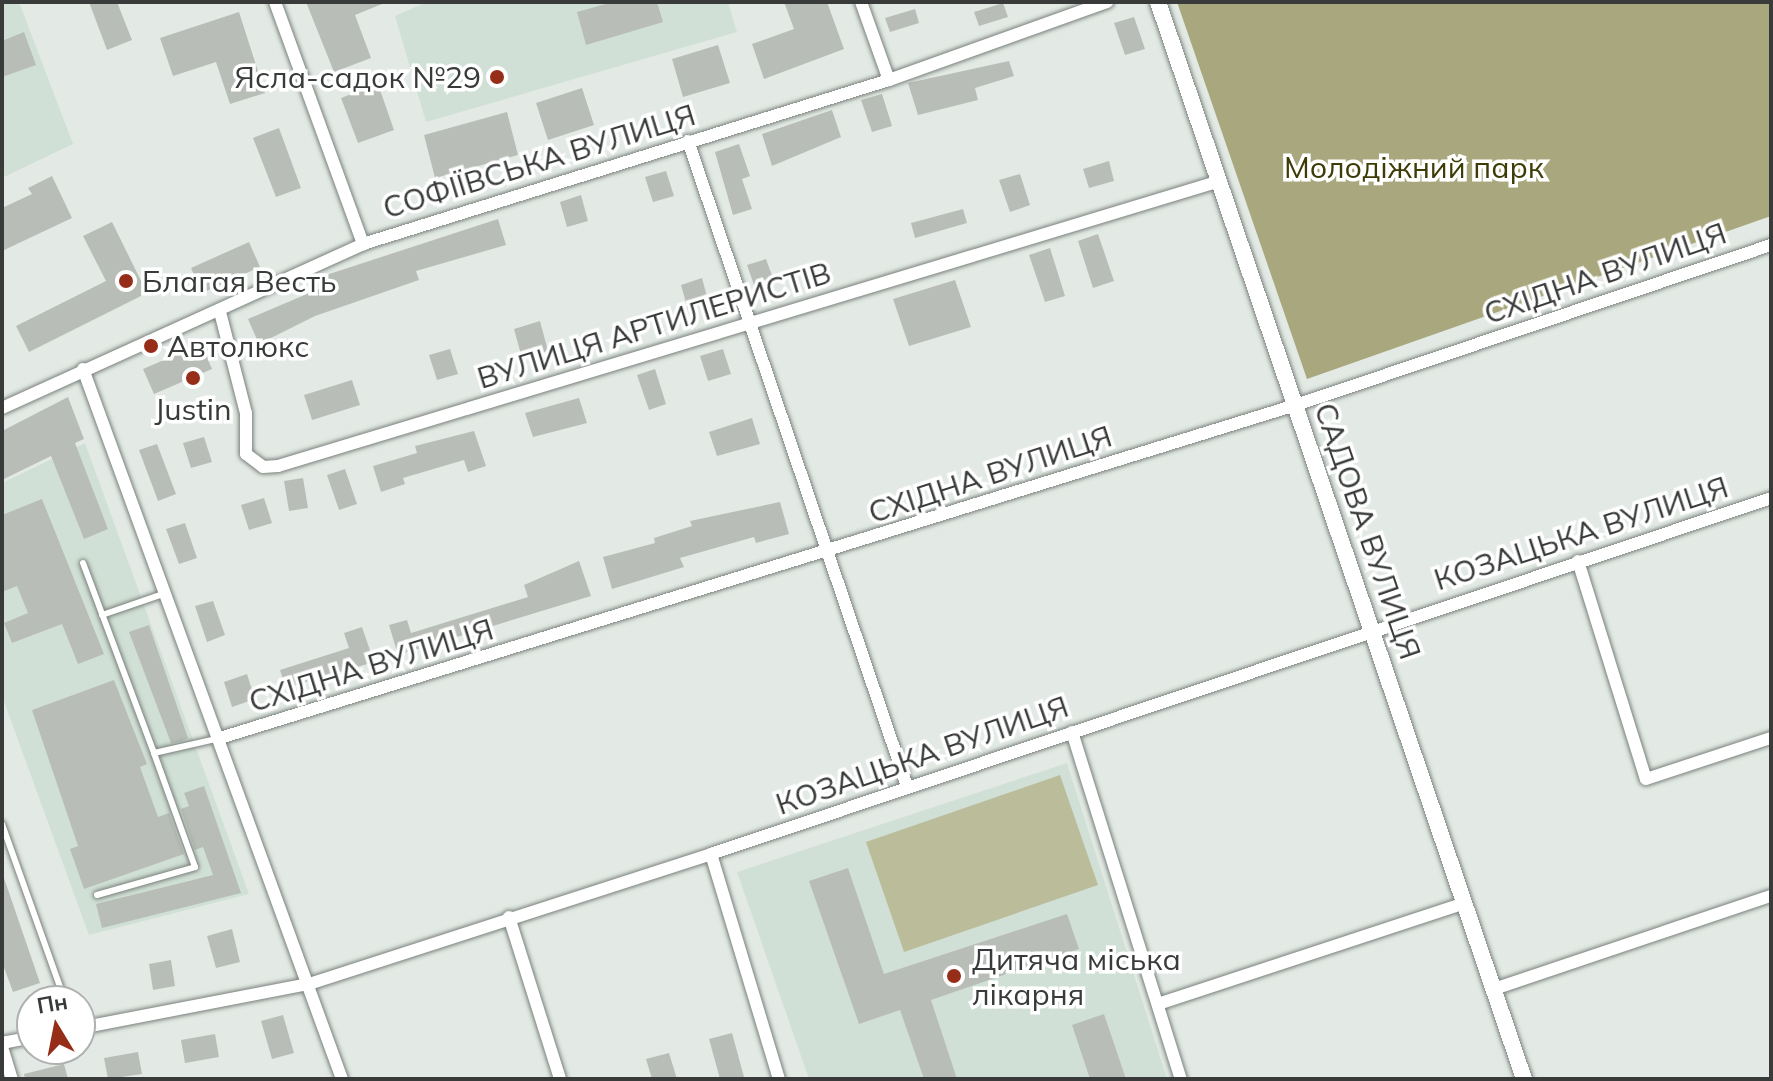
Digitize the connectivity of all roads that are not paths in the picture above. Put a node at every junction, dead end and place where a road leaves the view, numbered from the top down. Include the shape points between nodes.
1 (275, 2) edge
2 (861, 2) edge
3 (1107, 2) edge
4 (1158, 2) edge
5 (889, 80) junction
6 (688, 141) junction
7 (1220, 181) junction
8 (363, 244) junction
9 (1771, 245) edge
10 (220, 312) junction
11 (750, 324) junction
12 (83, 369) junction
13 (1296, 405) junction
14 (2, 408) edge
15 (1771, 498) edge
16 (830, 551) junction
17 (1578, 561) junction
18 (83, 563) dead end
19 (166, 593) junction
20 (102, 615) junction
21 (1372, 629) junction
22 (1072, 732) junction
23 (220, 738) junction
24 (1771, 738) edge
25 (154, 753) junction
26 (907, 786) junction
27 (2, 824) edge
28 (711, 854) junction
29 (97, 895) dead end
30 (1771, 896) edge
31 (1466, 903) junction
32 (509, 917) junction
33 (309, 984) junction
34 (59, 985) edge
35 (1494, 989) junction
36 (1158, 1004) junction
37 (96, 1025) edge
38 (2, 1045) edge
39 (12, 1079) edge
40 (342, 1079) edge
41 (560, 1079) edge
42 (779, 1079) edge
43 (1181, 1079) edge
44 (1524, 1079) edge

1 - 8 street
2 - 5 street
3 - 5 street, СОФІЇВСЬКА ВУЛИЦЯ
4 - 7 street, САДОВА ВУЛИЦЯ
5 - 6 street, СОФІЇВСЬКА ВУЛИЦЯ
6 - 8 street, СОФІЇВСЬКА ВУЛИЦЯ
6 - 11 street
7 - 11 street, ВУЛИЦЯ АРТИЛЕРИСТІВ
7 - 13 street, САДОВА ВУЛИЦЯ
8 - 10 street, СОФІЇВСЬКА ВУЛИЦЯ
9 - 13 street, СХІДНА ВУЛИЦЯ
10 - 11 street, ВУЛИЦЯ АРТИЛЕРИСТІВ via 246,413 246,454 263,467
10 - 12 street, СОФІЇВСЬКА ВУЛИЦЯ
11 - 16 street
12 - 14 street, СОФІЇВСЬКА ВУЛИЦЯ
12 - 19 street
13 - 16 street, СХІДНА ВУЛИЦЯ
13 - 21 street, САДОВА ВУЛИЦЯ
15 - 17 street, КОЗАЦЬКА ВУЛИЦЯ
16 - 23 street, СХІДНА ВУЛИЦЯ
16 - 26 street
17 - 21 street, КОЗАЦЬКА ВУЛИЦЯ
17 - 24 street via 1646,779
18 - 20 lane
19 - 20 lane
19 - 23 street
20 - 25 lane
21 - 22 street, КОЗАЦЬКА ВУЛИЦЯ
21 - 31 street, САДОВА ВУЛИЦЯ
22 - 26 street, КОЗАЦЬКА ВУЛИЦЯ
22 - 36 street
23 - 25 lane
23 - 33 street
25 - 29 lane via 195,867
26 - 28 street, КОЗАЦЬКА ВУЛИЦЯ
27 - 34 lane
28 - 32 street, КОЗАЦЬКА ВУЛИЦЯ
28 - 42 street
30 - 35 street
31 - 35 street, САДОВА ВУЛИЦЯ
31 - 36 street
32 - 33 street, КОЗАЦЬКА ВУЛИЦЯ
32 - 41 street
33 - 37 street, КОЗАЦЬКА ВУЛИЦЯ
33 - 40 street
35 - 44 street, САДОВА ВУЛИЦЯ
36 - 43 street
38 - 39 street

